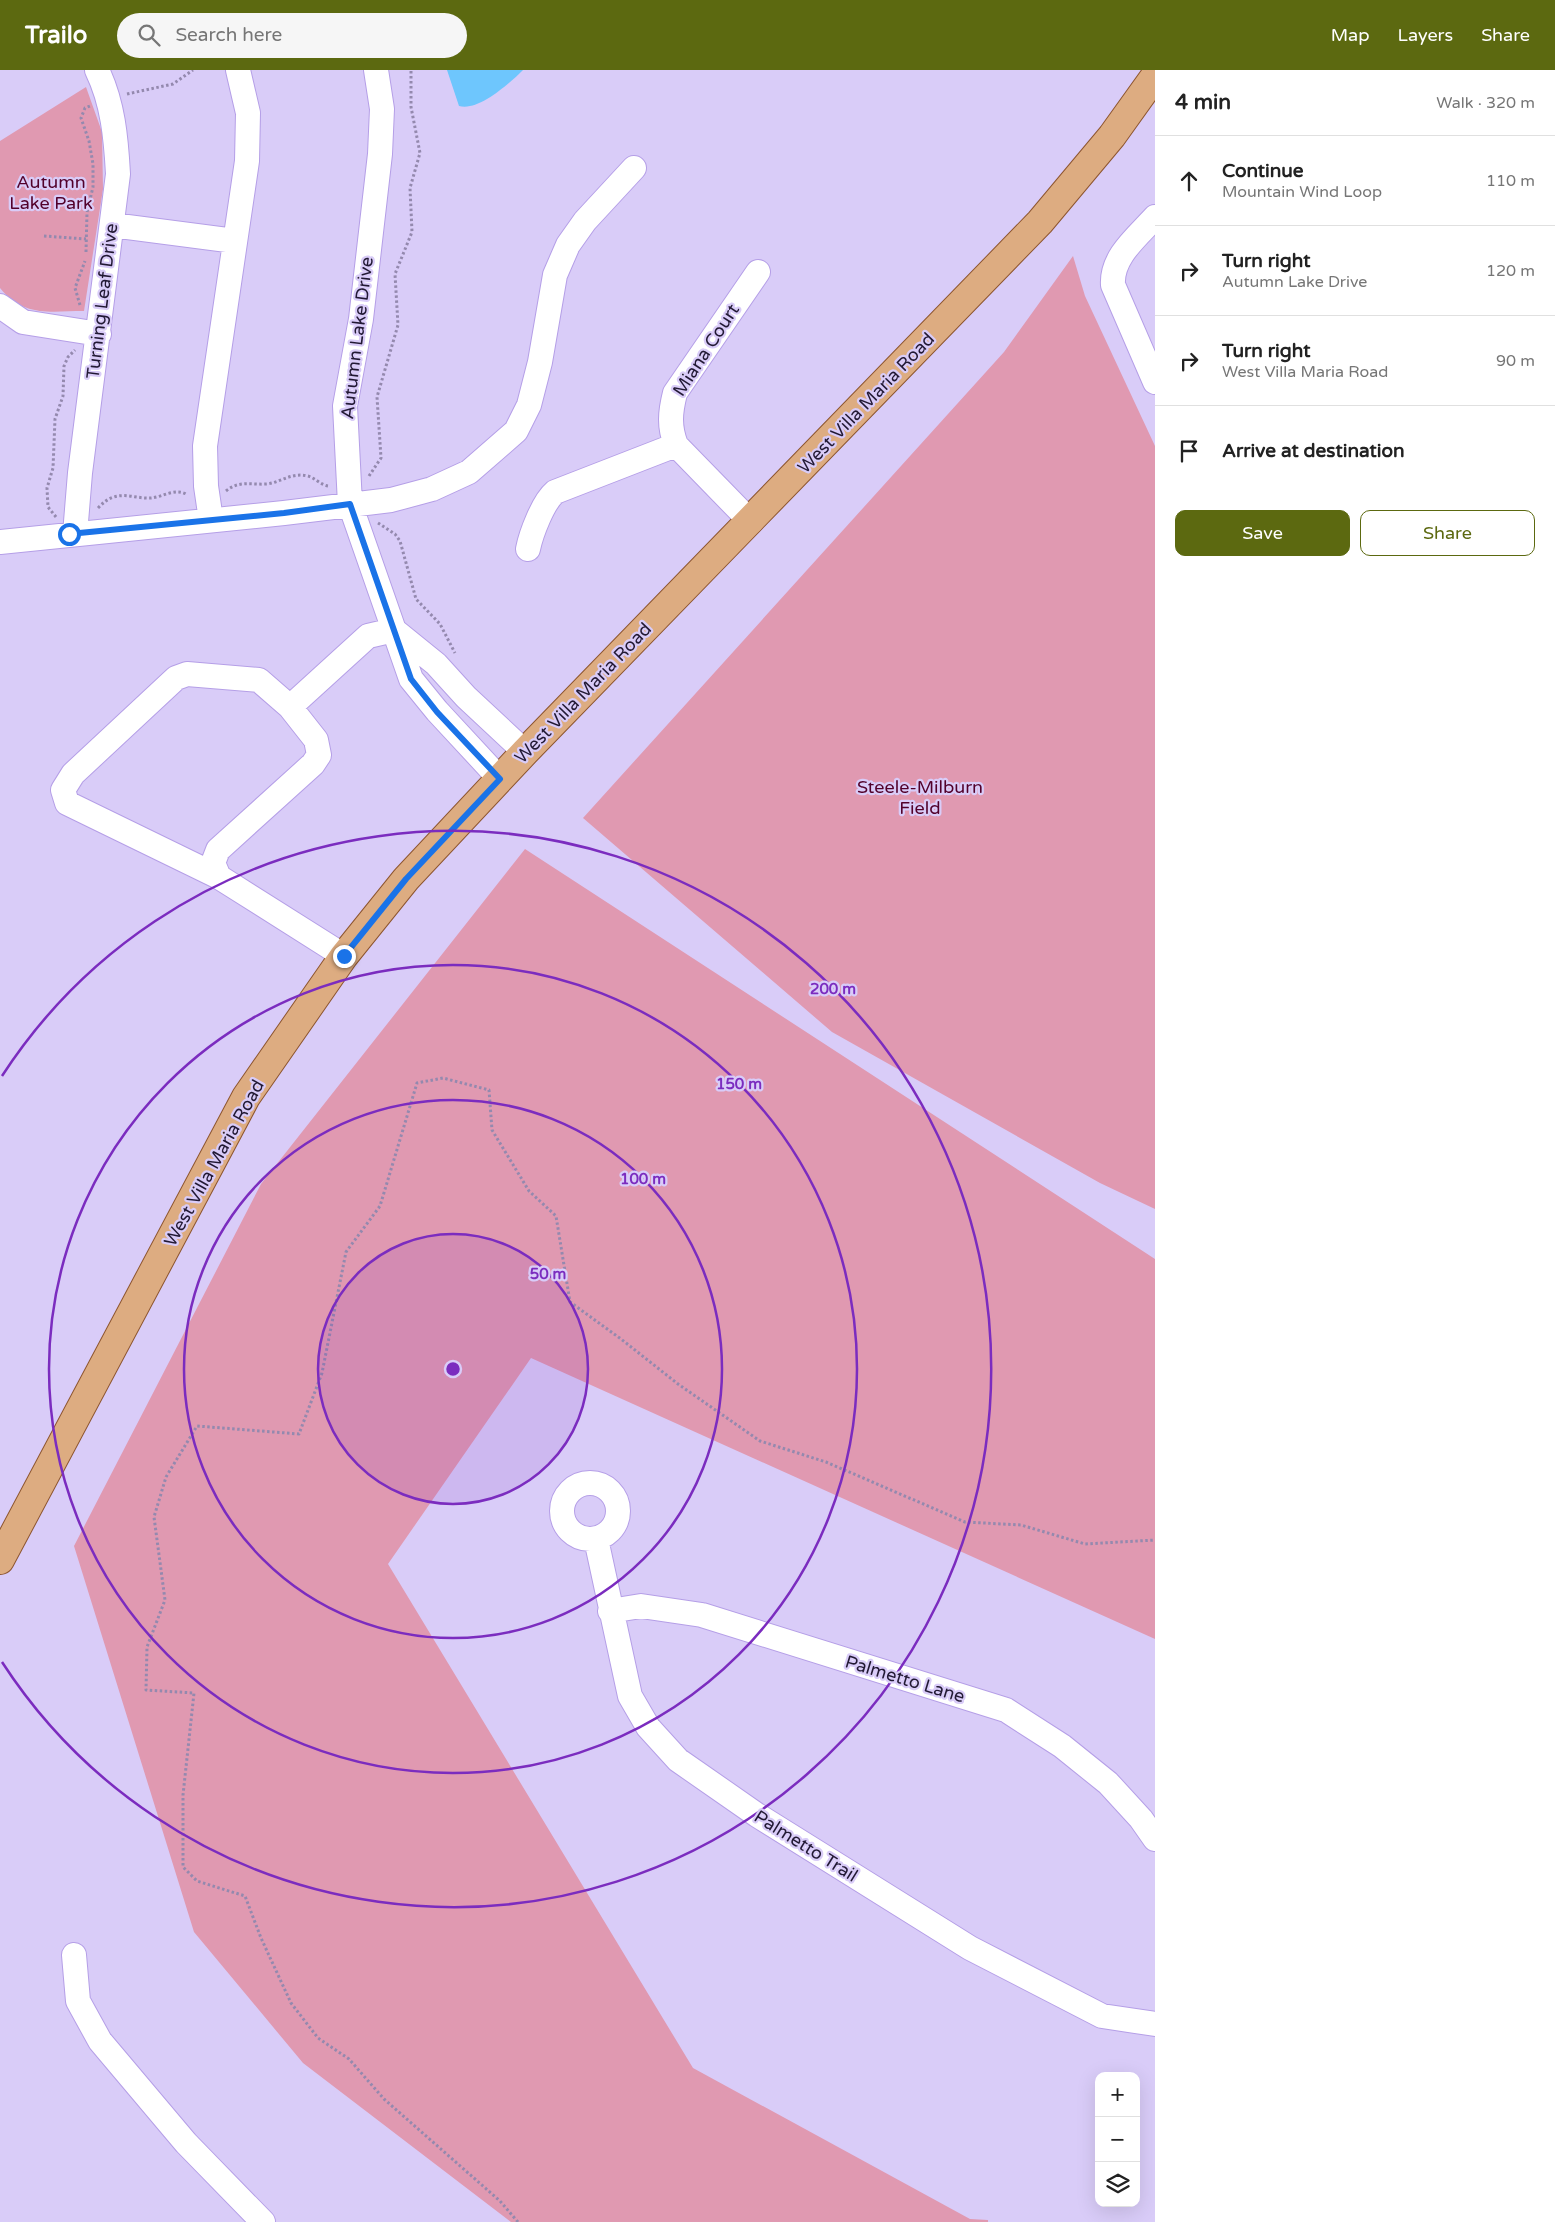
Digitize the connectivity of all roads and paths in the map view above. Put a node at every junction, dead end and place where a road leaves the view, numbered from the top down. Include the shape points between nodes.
1 (97, 70) edge
2 (193, 70) edge
3 (238, 70) edge
4 (376, 70) edge
5 (411, 70) edge
6 (1155, 76) edge
7 (108, 101) junction
8 (634, 168) dead end
9 (1155, 217) edge
10 (112, 225) junction
11 (44, 236) dead end
12 (86, 239) junction
13 (235, 241) junction
14 (758, 272) dead end
15 (0, 306) edge
16 (90, 333) junction
17 (1155, 382) edge
18 (676, 445) junction
19 (356, 496) junction
20 (209, 510) junction
21 (751, 522) junction
22 (76, 526) junction
23 (0, 542) edge
24 (528, 549) dead end
25 (394, 630) junction
26 (456, 655) dead end
27 (290, 707) junction
28 (525, 752) junction
29 (500, 779) junction
30 (218, 877) junction
31 (344, 956) junction
32 (596, 1539) dead end
33 (1155, 1540) edge
34 (2, 1553) edge
35 (610, 1611) junction
36 (1155, 1840) edge
37 (74, 1955) dead end
38 (1155, 2024) edge
39 (263, 2222) edge
40 (518, 2222) edge

1 - 7 street, Turning Leaf Drive
2 - 7 path via 173,84
3 - 13 street via 248,113 247,161
4 - 19 street, Autumn Lake Drive via 382,108 380,154 361,319 345,406
5 - 19 path via 411,107 420,153 409,199 412,232 395,274 398,326 377,397 381,458
6 - 21 main road, West Villa Maria Road via 1112,136 1040,222
7 - 10 street, Turning Leaf Drive via 115,130 118,174
7 - 12 path via 85,108 81,118 94,164
8 - 19 street via 585,221 568,245 554,275 540,362 529,405 516,431 468,472 432,490 390,500
9 - 17 street via 1125,249 1112,272 1113,285
10 - 13 street
10 - 16 street, Turning Leaf Drive
11 - 12 path
12 - 16 path via 86,260 75,288
13 - 20 street via 205,446
14 - 18 street, Miana Court via 675,393 670,429
15 - 16 street via 23,322
16 - 22 street, Turning Leaf Drive
16 - 22 path via 64,366 63,396 55,419 53,468 46,498 48,507 58,520
18 - 21 street
18 - 24 street via 555,492 546,502 530,536
19 - 20 street
19 - 20 path via 325,486 310,476 289,476 267,484 236,484
19 - 25 street, Autumn Lake Drive
19 - 26 path via 374,520 400,541 416,599 440,624
20 - 22 street
20 - 22 path via 181,491 151,498 116,496 106,500
21 - 28 main road, West Villa Maria Road
22 - 23 street
25 - 27 street via 368,636
25 - 28 street via 436,664
25 - 29 street, Autumn Lake Drive via 411,679 437,712
27 - 30 street via 316,740 319,755 218,850 213,863
27 - 30 street via 259,680 187,674 176,678 73,774 63,790 67,803
28 - 29 main road, West Villa Maria Road
29 - 31 main road, West Villa Maria Road via 406,879
30 - 31 street
31 - 34 main road, West Villa Maria Road via 246,1097
32 - 35 street, Palmetto Trail
33 - 40 path via 1085,1544 1021,1525 965,1522 826,1462 760,1441 570,1302 556,1216 529,1191 492,1130 489,1090 443,1078 417,1083 380,1206 346,1252 322,1373 299,1434 197,1426 166,1476 154,1517 165,1600 147,1647 146,1690 194,1693 183,1795 183,1867 197,1881 245,1896 292,2003 318,2038 349,2059 384,2098 500,2201
35 - 36 street, Palmetto Lane via 641,1606 702,1615 1006,1710 1062,1746 1108,1783 1141,1819
35 - 38 street, Palmetto Trail via 630,1696 648,1728 678,1760 757,1815 970,1948 1102,2016
37 - 39 street via 78,2001 100,2041 186,2143

